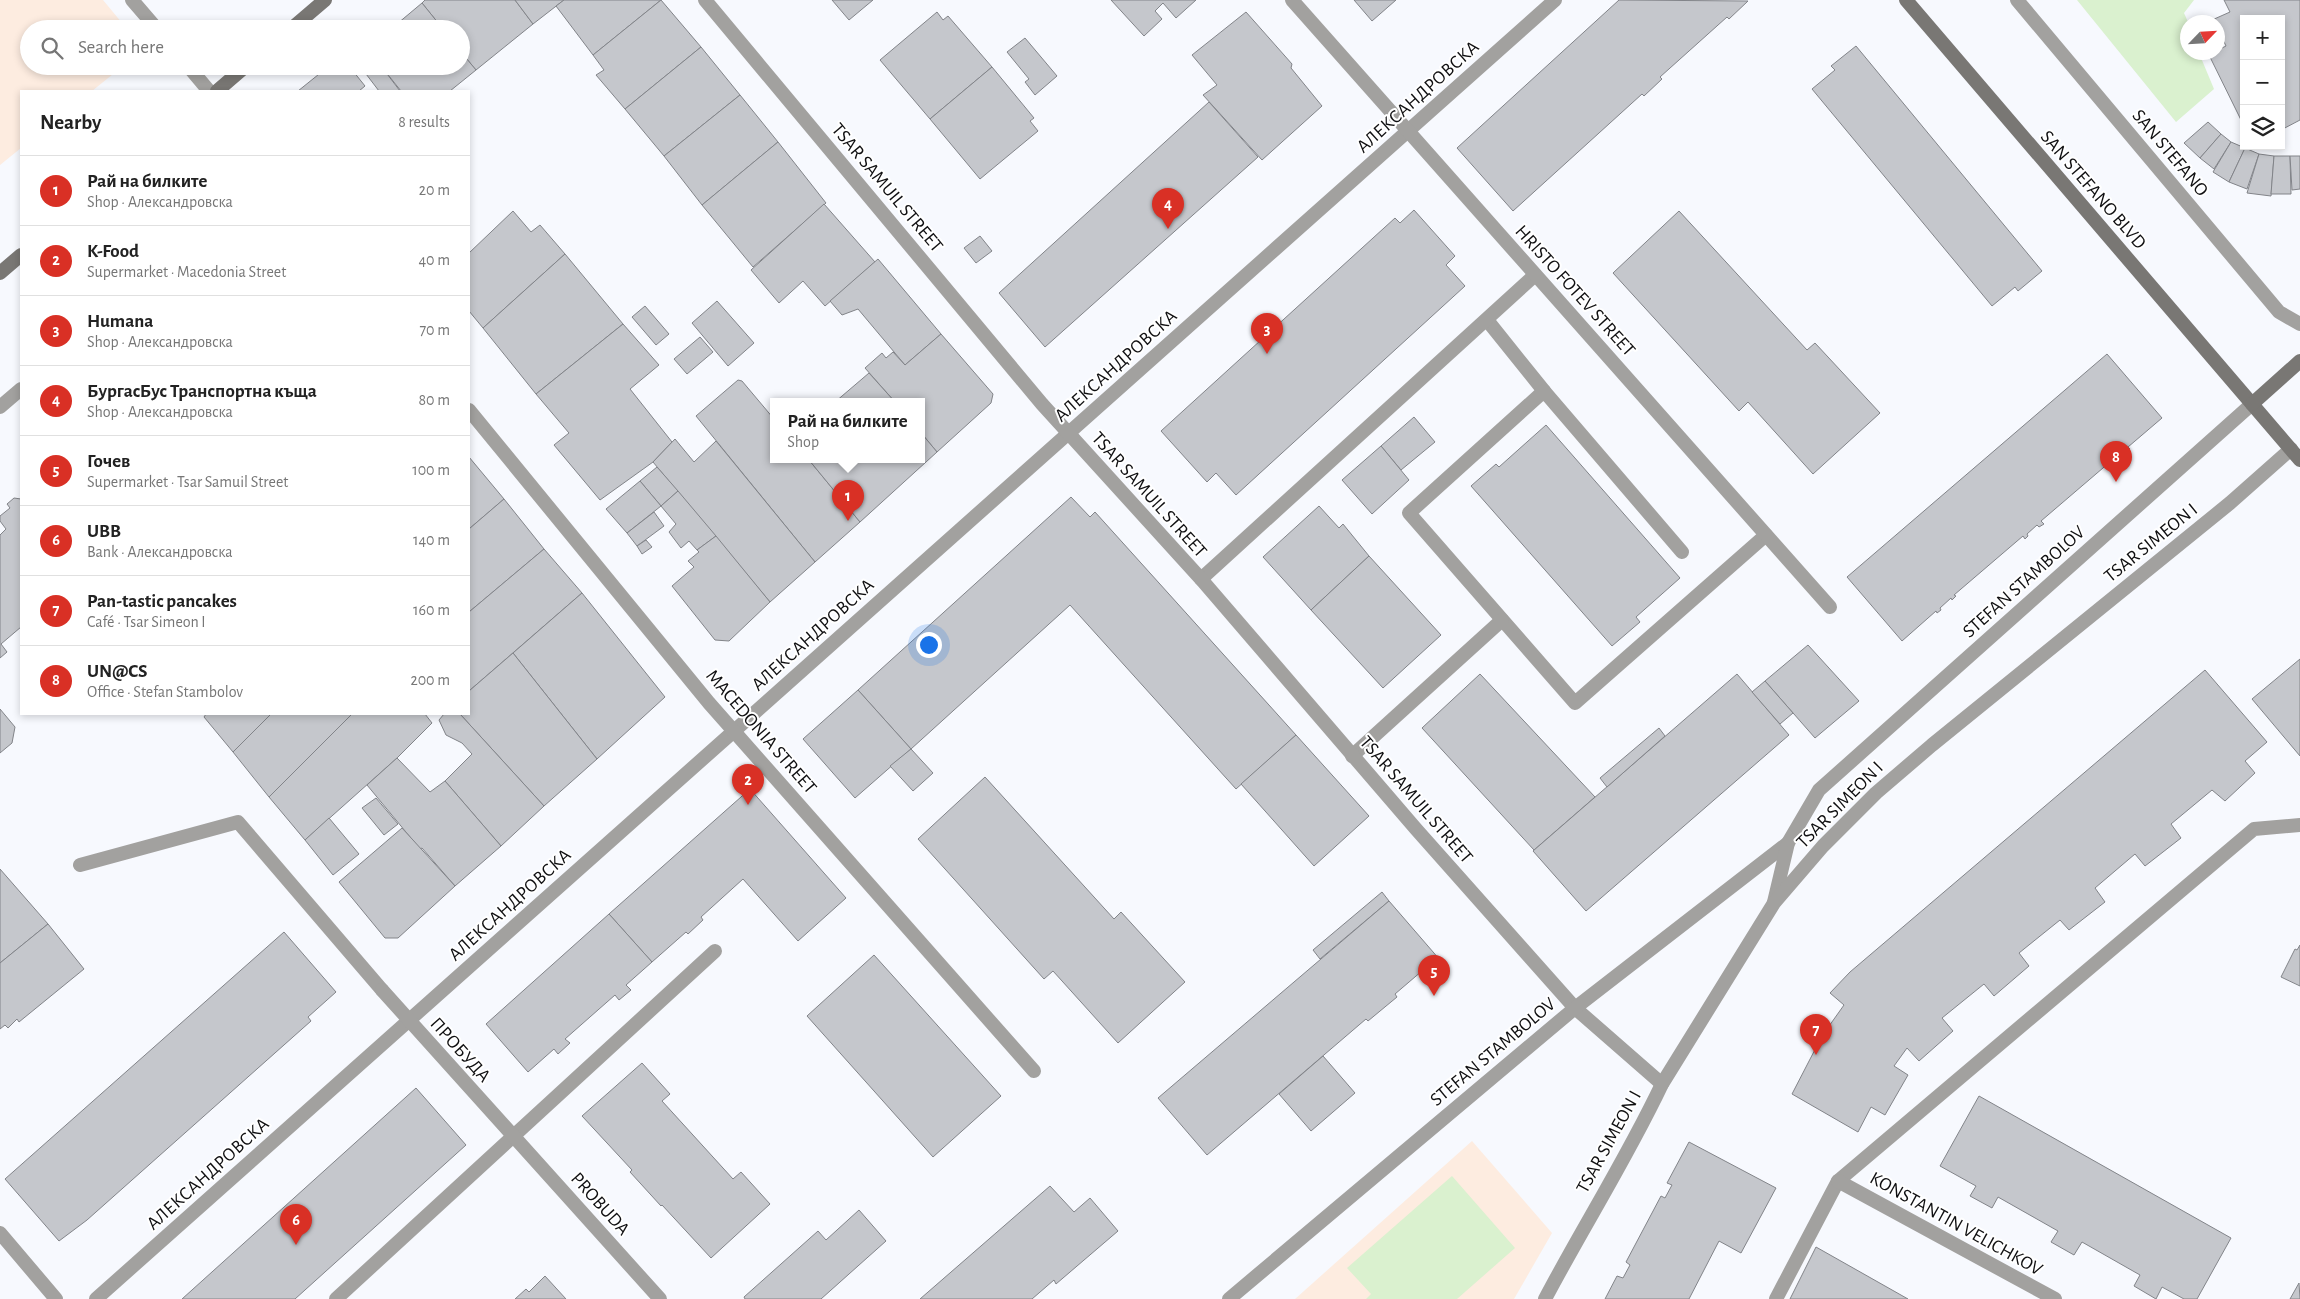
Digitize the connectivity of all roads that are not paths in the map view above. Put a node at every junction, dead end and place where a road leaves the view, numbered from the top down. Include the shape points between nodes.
1 (132, 0) edge
2 (325, 0) edge
3 (705, 0) edge
4 (1292, 0) edge
5 (1555, 0) edge
6 (1906, 0) edge
7 (2017, 0) edge
8 (149, 20) edge
9 (302, 20) edge
10 (196, 75) edge
11 (236, 75) edge
12 (208, 90) edge
13 (218, 90) edge
14 (1408, 132) junction
15 (20, 256) edge
16 (0, 273) edge
17 (1535, 275) junction
18 (1487, 320) junction
19 (2300, 324) edge
20 (2300, 361) edge
21 (20, 390) edge
22 (1544, 392) junction
23 (2252, 404) junction
24 (0, 407) edge
25 (470, 411) edge
26 (1068, 433) junction
27 (2295, 445) edge
28 (2300, 460) edge
29 (1766, 535) junction
30 (1682, 552) dead end
31 (1200, 579) junction
32 (1830, 607) dead end
33 (1502, 620) junction
34 (734, 731) junction
35 (1352, 756) junction
36 (2300, 825) edge
37 (1788, 843) junction
38 (80, 865) dead end
39 (1774, 903) junction
40 (715, 951) dead end
41 (1574, 1008) junction
42 (408, 1021) junction
43 (1034, 1071) dead end
44 (1662, 1084) junction
45 (512, 1135) junction
46 (1838, 1181) junction
47 (0, 1233) edge
48 (56, 1299) edge
49 (96, 1299) edge
50 (336, 1299) edge
51 (660, 1299) edge
52 (1229, 1299) edge
53 (1545, 1299) edge
54 (1776, 1299) edge
55 (2055, 1299) edge

1 - 8 street
2 - 9 main road
3 - 26 street, TSAR SAMUIL STREET
4 - 14 street, HRISTO FOTEV STREET
5 - 14 street, АЛЕКСАНДРОВСКА
6 - 23 main road, SAN STEFANO BLVD
7 - 19 street, SAN STEFANO via 2279,312
10 - 12 street
11 - 13 main road
14 - 17 street, HRISTO FOTEV STREET
14 - 26 street, АЛЕКСАНДРОВСКА
15 - 16 main road
17 - 18 street
17 - 29 street, HRISTO FOTEV STREET
18 - 22 street
18 - 31 street
20 - 23 main road, STEFAN STAMBOLOV
21 - 24 street
22 - 30 street
22 - 33 street via 1409,513
23 - 27 main road
23 - 37 street, STEFAN STAMBOLOV via 1825,784
25 - 34 street, MACEDONIA STREET
26 - 31 street, TSAR SAMUIL STREET
26 - 34 street, АЛЕКСАНДРОВСКА
27 - 28 main road
27 - 39 street, TSAR SIMEON I via 2230,504 1876,793 1823,846
29 - 32 street, HRISTO FOTEV STREET
29 - 33 street via 1575,703
31 - 35 street, TSAR SAMUIL STREET
33 - 35 street
34 - 42 street, АЛЕКСАНДРОВСКА
34 - 43 street, MACEDONIA STREET
35 - 41 street, TSAR SAMUIL STREET
36 - 46 street via 2254,829
37 - 39 street, STEFAN STAMBOLOV
37 - 41 street, STEFAN STAMBOLOV
38 - 42 street, ПРОБУДА via 238,822
39 - 44 street, TSAR SIMEON I
40 - 45 street
41 - 44 street, TSAR SAMUIL STREET
41 - 52 street, STEFAN STAMBOLOV
42 - 45 street, ПРОБУДА
42 - 49 street, АЛЕКСАНДРОВСКА
44 - 53 street, TSAR SIMEON I
45 - 50 street
45 - 51 street, PROBUDA
46 - 54 street
46 - 55 street, KONSTANTIN VELICHKOV
47 - 48 street

